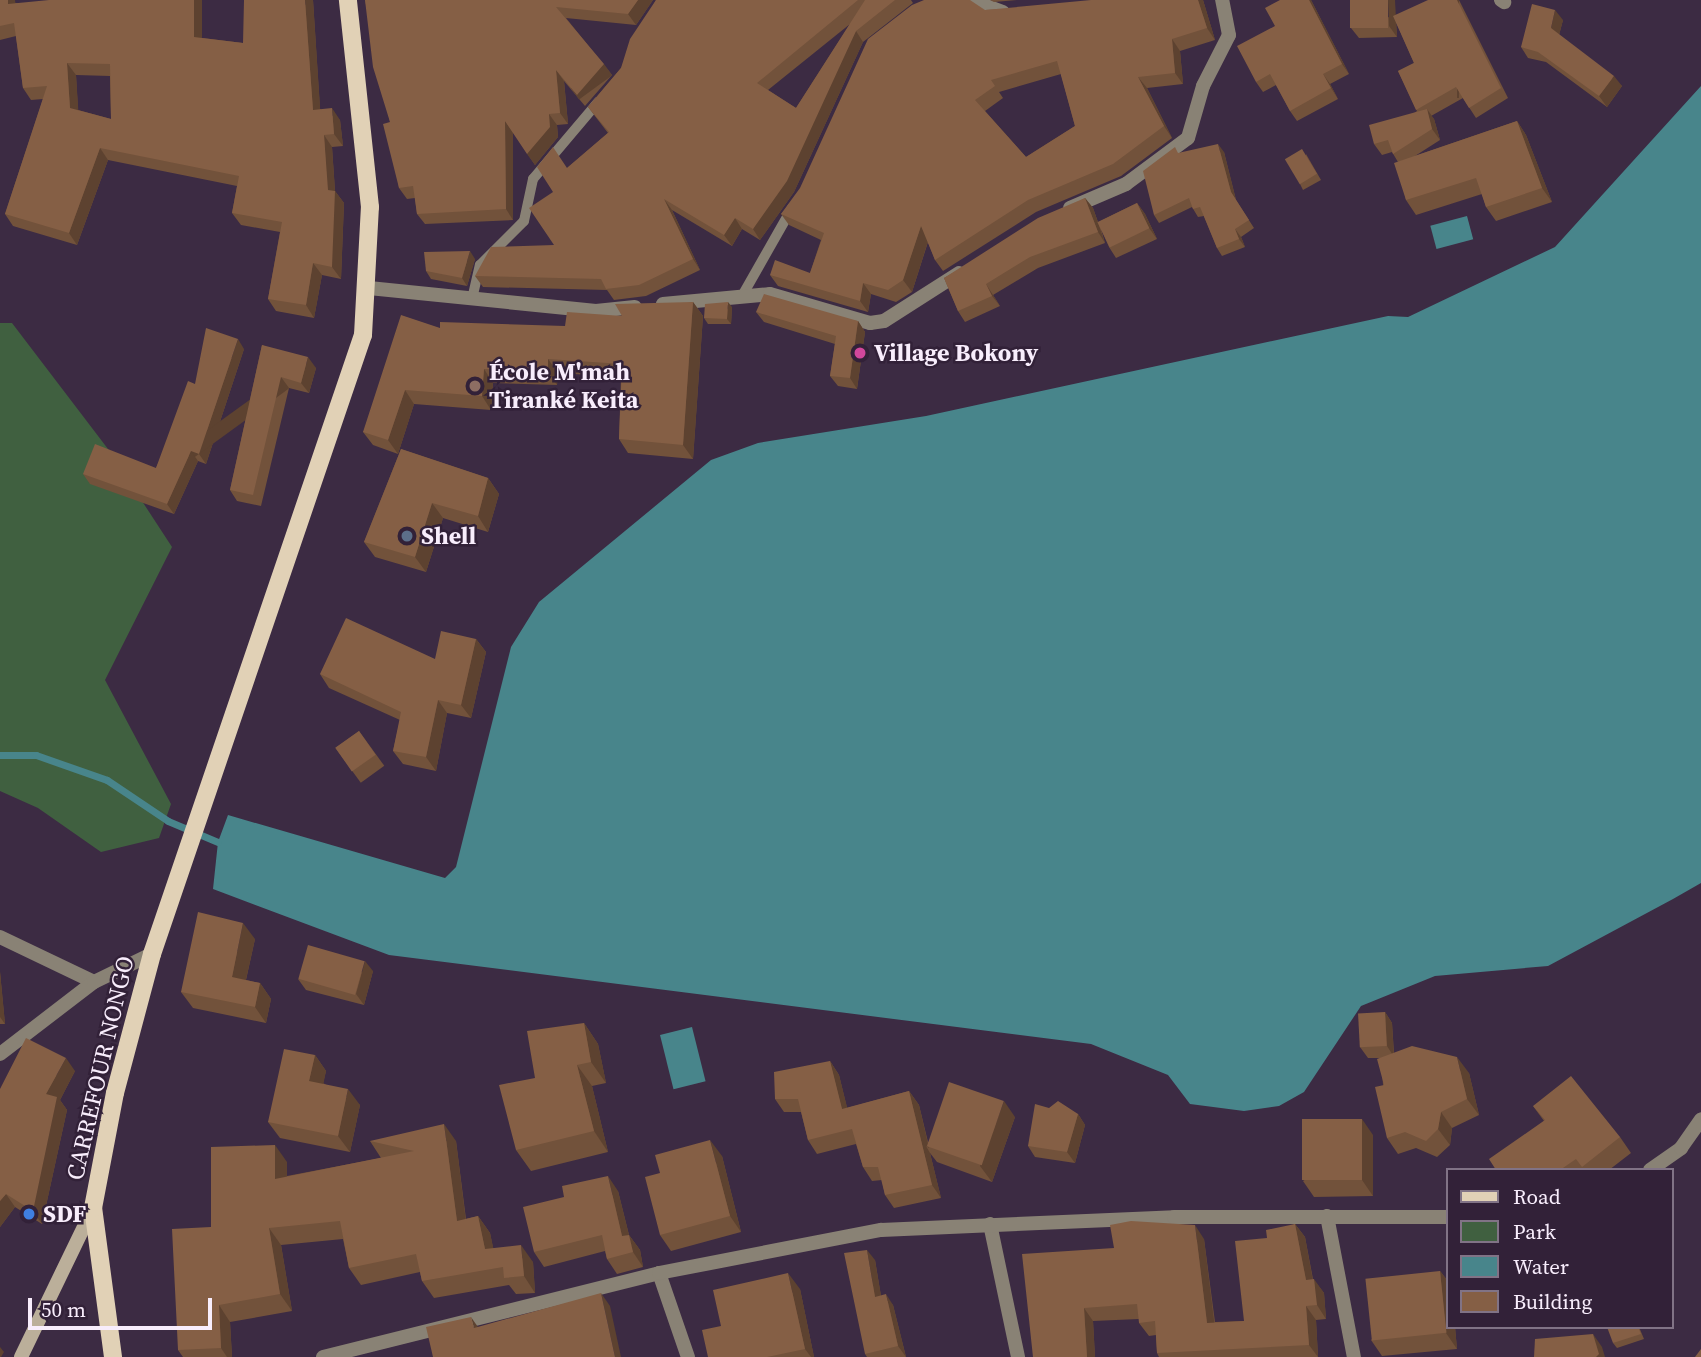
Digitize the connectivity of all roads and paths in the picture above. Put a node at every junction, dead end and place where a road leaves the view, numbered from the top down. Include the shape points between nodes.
1 (348, 0) edge
2 (970, 0) edge
3 (1222, 0) edge
4 (1017, 11) edge
5 (612, 86) edge
6 (800, 196) edge
7 (1053, 215) edge
8 (974, 264) edge
9 (369, 288) junction
10 (742, 296) junction
11 (472, 299) junction
12 (0, 937) edge
13 (152, 954) junction
14 (94, 982) junction
15 (0, 1054) edge
16 (1701, 1119) edge
17 (1653, 1168) edge
18 (93, 1208) junction
19 (1327, 1216) junction
20 (1446, 1217) edge
21 (990, 1224) junction
22 (659, 1273) junction
23 (21, 1357) edge
24 (113, 1357) edge
25 (323, 1357) edge
26 (688, 1357) edge
27 (1018, 1357) edge
28 (1354, 1357) edge

1 - 9 main road, CARREFOUR NONGO via 370,207
2 - 4 street via 992,12
3 - 7 street via 1228,35 1203,86 1188,138 1126,184
5 - 11 lane via 533,179 524,221 480,265
6 - 10 lane via 771,236
8 - 10 street via 884,321 870,323 769,294
9 - 11 street
9 - 13 main road, CARREFOUR NONGO via 363,335
10 - 11 street via 596,311
12 - 14 street
13 - 14 street
13 - 18 main road, CARREFOUR NONGO
14 - 15 street
16 - 17 street via 1681,1148
18 - 23 street
18 - 24 main road, CARREFOUR NONGO
19 - 20 street
19 - 21 street
19 - 28 street
21 - 22 street via 881,1230
21 - 27 street
22 - 25 street
22 - 26 street

